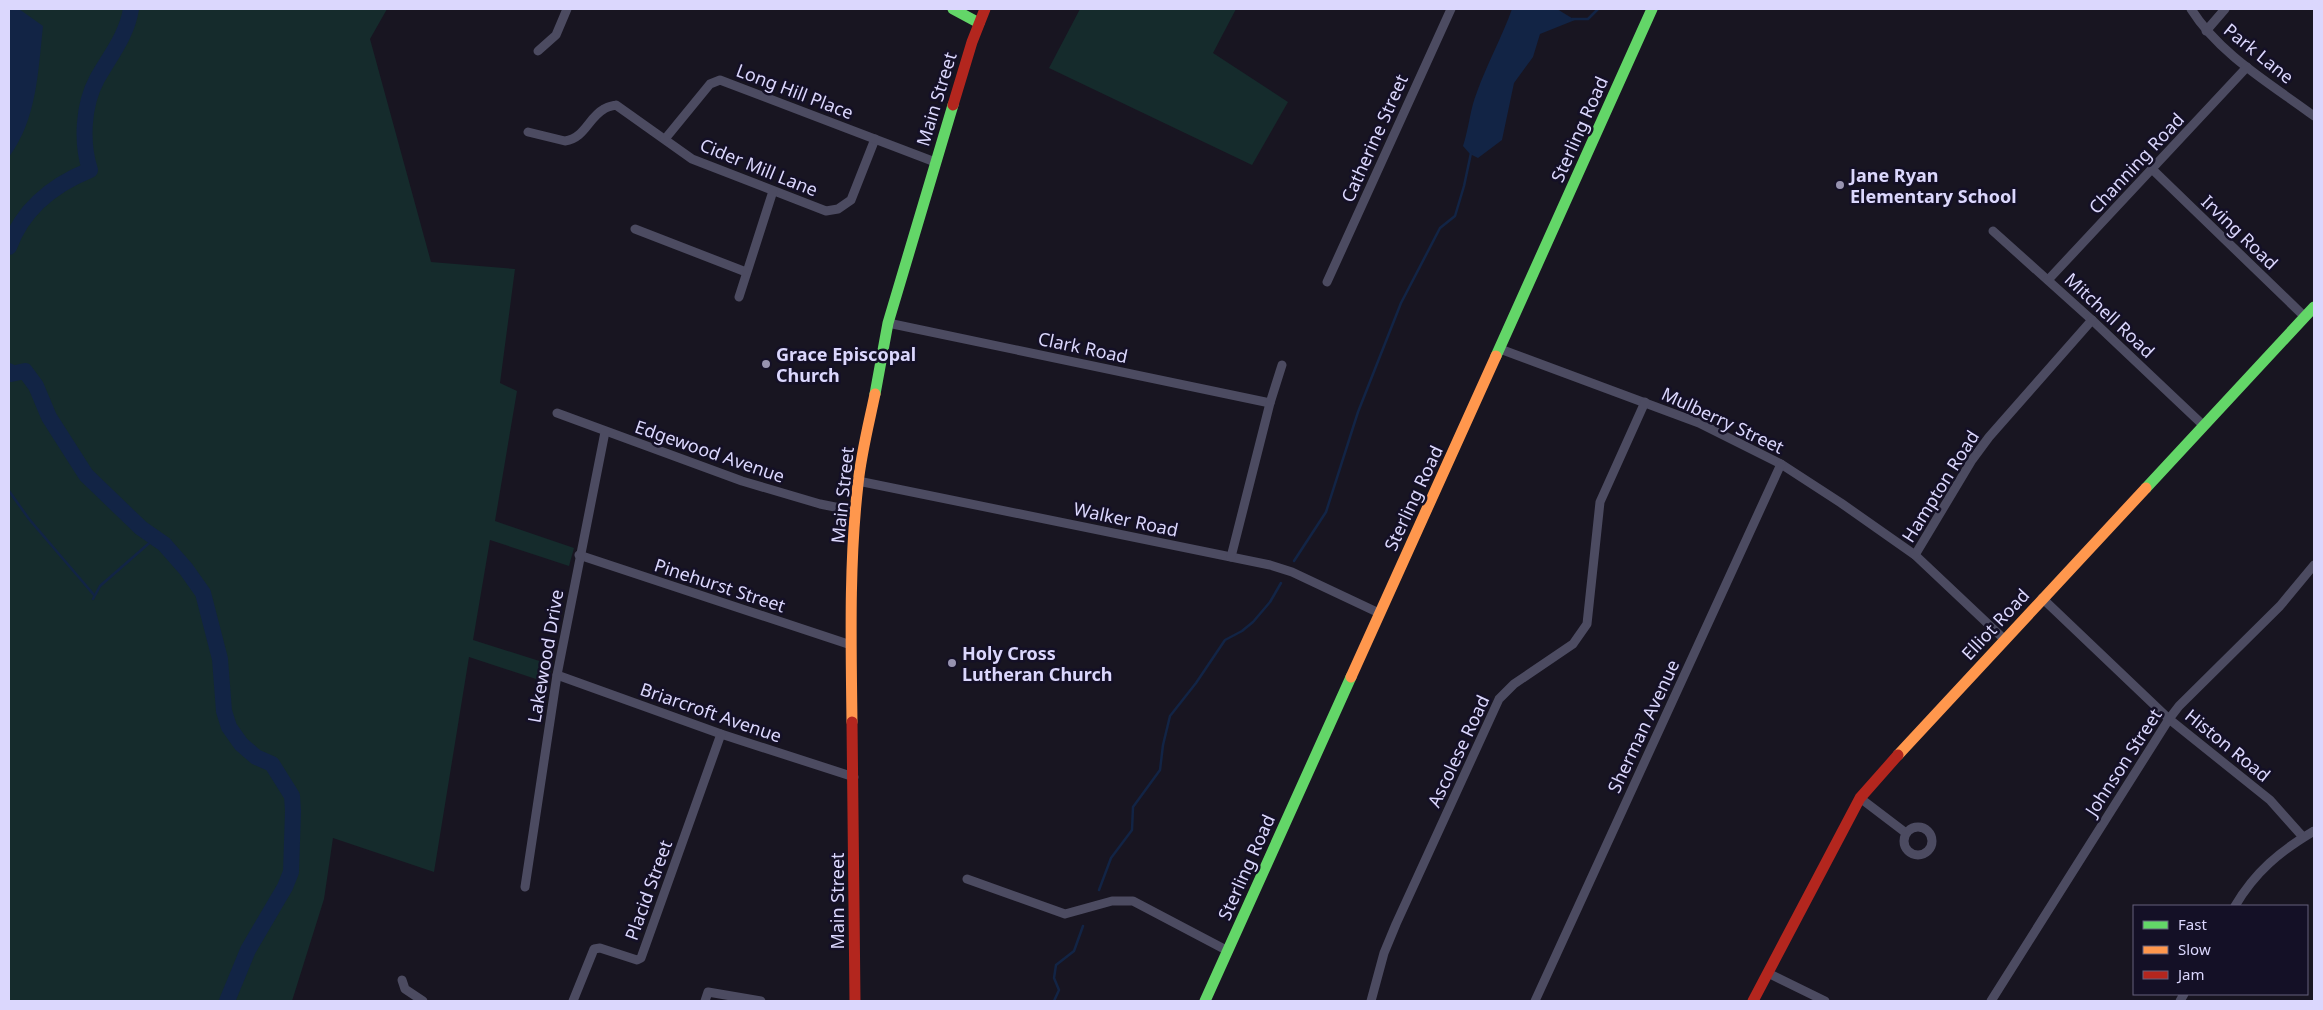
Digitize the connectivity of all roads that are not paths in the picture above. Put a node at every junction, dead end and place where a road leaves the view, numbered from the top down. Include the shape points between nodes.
1 (567, 9) edge
2 (953, 9) edge
3 (984, 9) edge
4 (1451, 9) edge
5 (1652, 9) edge
6 (2191, 9) edge
7 (2225, 9) edge
8 (978, 23) junction
9 (2206, 31) junction
10 (538, 51) dead end
11 (2248, 67) junction
12 (2314, 116) edge
13 (528, 132) dead end
14 (665, 139) junction
15 (875, 139) junction
16 (935, 162) junction
17 (2153, 170) junction
18 (773, 191) junction
19 (636, 229) dead end
20 (1993, 231) dead end
21 (746, 272) junction
22 (2048, 280) junction
23 (1327, 282) dead end
24 (739, 297) dead end
25 (2314, 307) edge
26 (2305, 317) junction
27 (2092, 320) junction
28 (888, 323) junction
29 (1500, 349) junction
30 (1282, 365) dead end
31 (1645, 402) junction
32 (1270, 403) junction
33 (557, 413) dead end
34 (2203, 425) junction
35 (605, 432) junction
36 (1781, 464) junction
37 (858, 480) junction
38 (855, 511) junction
39 (579, 555) junction
40 (1915, 555) junction
41 (1231, 557) junction
42 (2314, 565) edge
43 (2042, 598) junction
44 (1379, 613) junction
45 (2004, 639) junction
46 (851, 645) junction
47 (557, 675) junction
48 (2169, 718) junction
49 (721, 734) junction
50 (854, 777) junction
51 (1860, 798) junction
52 (2314, 831) edge
53 (1906, 833) dead end
54 (2303, 837) junction
55 (967, 879) dead end
56 (525, 887) dead end
57 (2236, 905) edge
58 (1228, 951) junction
59 (1768, 973) junction
60 (402, 980) dead end
61 (707, 997) edge
62 (423, 1001) edge
63 (573, 1001) edge
64 (761, 1001) edge
65 (855, 1001) edge
66 (1205, 1001) edge
67 (1371, 1001) edge
68 (1535, 1001) edge
69 (1754, 1001) edge
70 (1825, 1001) edge
71 (1991, 1001) edge

1 - 10 street via 556,36
2 - 8 street
3 - 8 street, Main Street
4 - 23 street, Catherine Street
5 - 29 street, Sterling Road
6 - 9 street, Park Lane
7 - 9 street
8 - 16 street, Main Street
9 - 11 street, Park Lane
11 - 12 street, Park Lane
11 - 17 street, Channing Road
13 - 14 street, Cider Mill Lane via 565,141 578,138 604,109 616,105
14 - 15 street, Long Hill Place via 710,84 720,80
14 - 18 street, Cider Mill Lane via 692,159
15 - 16 street, Long Hill Place
15 - 18 street, Cider Mill Lane via 852,200 838,209 826,211
16 - 28 street, Main Street
17 - 22 street, Channing Road
17 - 26 street, Irving Road
18 - 21 street
19 - 21 street
20 - 22 street, Mitchell Road
21 - 24 street
22 - 27 street, Mitchell Road
25 - 26 street, Elliot Road
26 - 34 street, Elliot Road
27 - 34 street, Mitchell Road
27 - 40 street, Hampton Road via 1989,436
28 - 32 street, Clark Road
28 - 37 street, Main Street
29 - 31 street, Mulberry Street
29 - 44 street, Sterling Road
30 - 32 street
31 - 36 street, Mulberry Street via 1698,423
31 - 67 street, Ascolese Road via 1600,502 1587,624 1573,644 1499,698 1396,924
32 - 41 street
33 - 35 street, Edgewood Avenue
34 - 43 street, Elliot Road
35 - 38 street, Edgewood Avenue via 786,495
35 - 39 street, Lakewood Drive
36 - 40 street, Mulberry Street
36 - 68 street, Sherman Avenue
37 - 38 street, Main Street
37 - 41 street, Walker Road
38 - 46 street, Main Street
39 - 46 street, Pinehurst Street
39 - 47 street, Lakewood Drive
40 - 45 street, Hampton Road
41 - 44 street, Walker Road via 1292,572
42 - 48 street, Johnson Street via 2280,606
43 - 45 street, Elliot Road
43 - 48 street, Histon Road
44 - 58 street, Sterling Road
45 - 51 street, Elliot Road
46 - 50 street, Main Street
47 - 49 street, Briarcroft Avenue
47 - 56 street, Lakewood Drive
48 - 54 street, Histon Road via 2270,800
48 - 71 street, Johnson Street
49 - 50 street, Briarcroft Avenue
49 - 63 street, Placid Street via 641,958 637,960 594,949
50 - 65 street, Main Street
51 - 53 street
51 - 59 street, Elliot Road
52 - 54 street
54 - 57 street via 2257,874
55 - 58 street via 1065,914 1112,901 1133,901
58 - 66 street, Sterling Road
59 - 69 street, Elliot Road
59 - 70 street
60 - 62 street via 405,989
61 - 64 street

